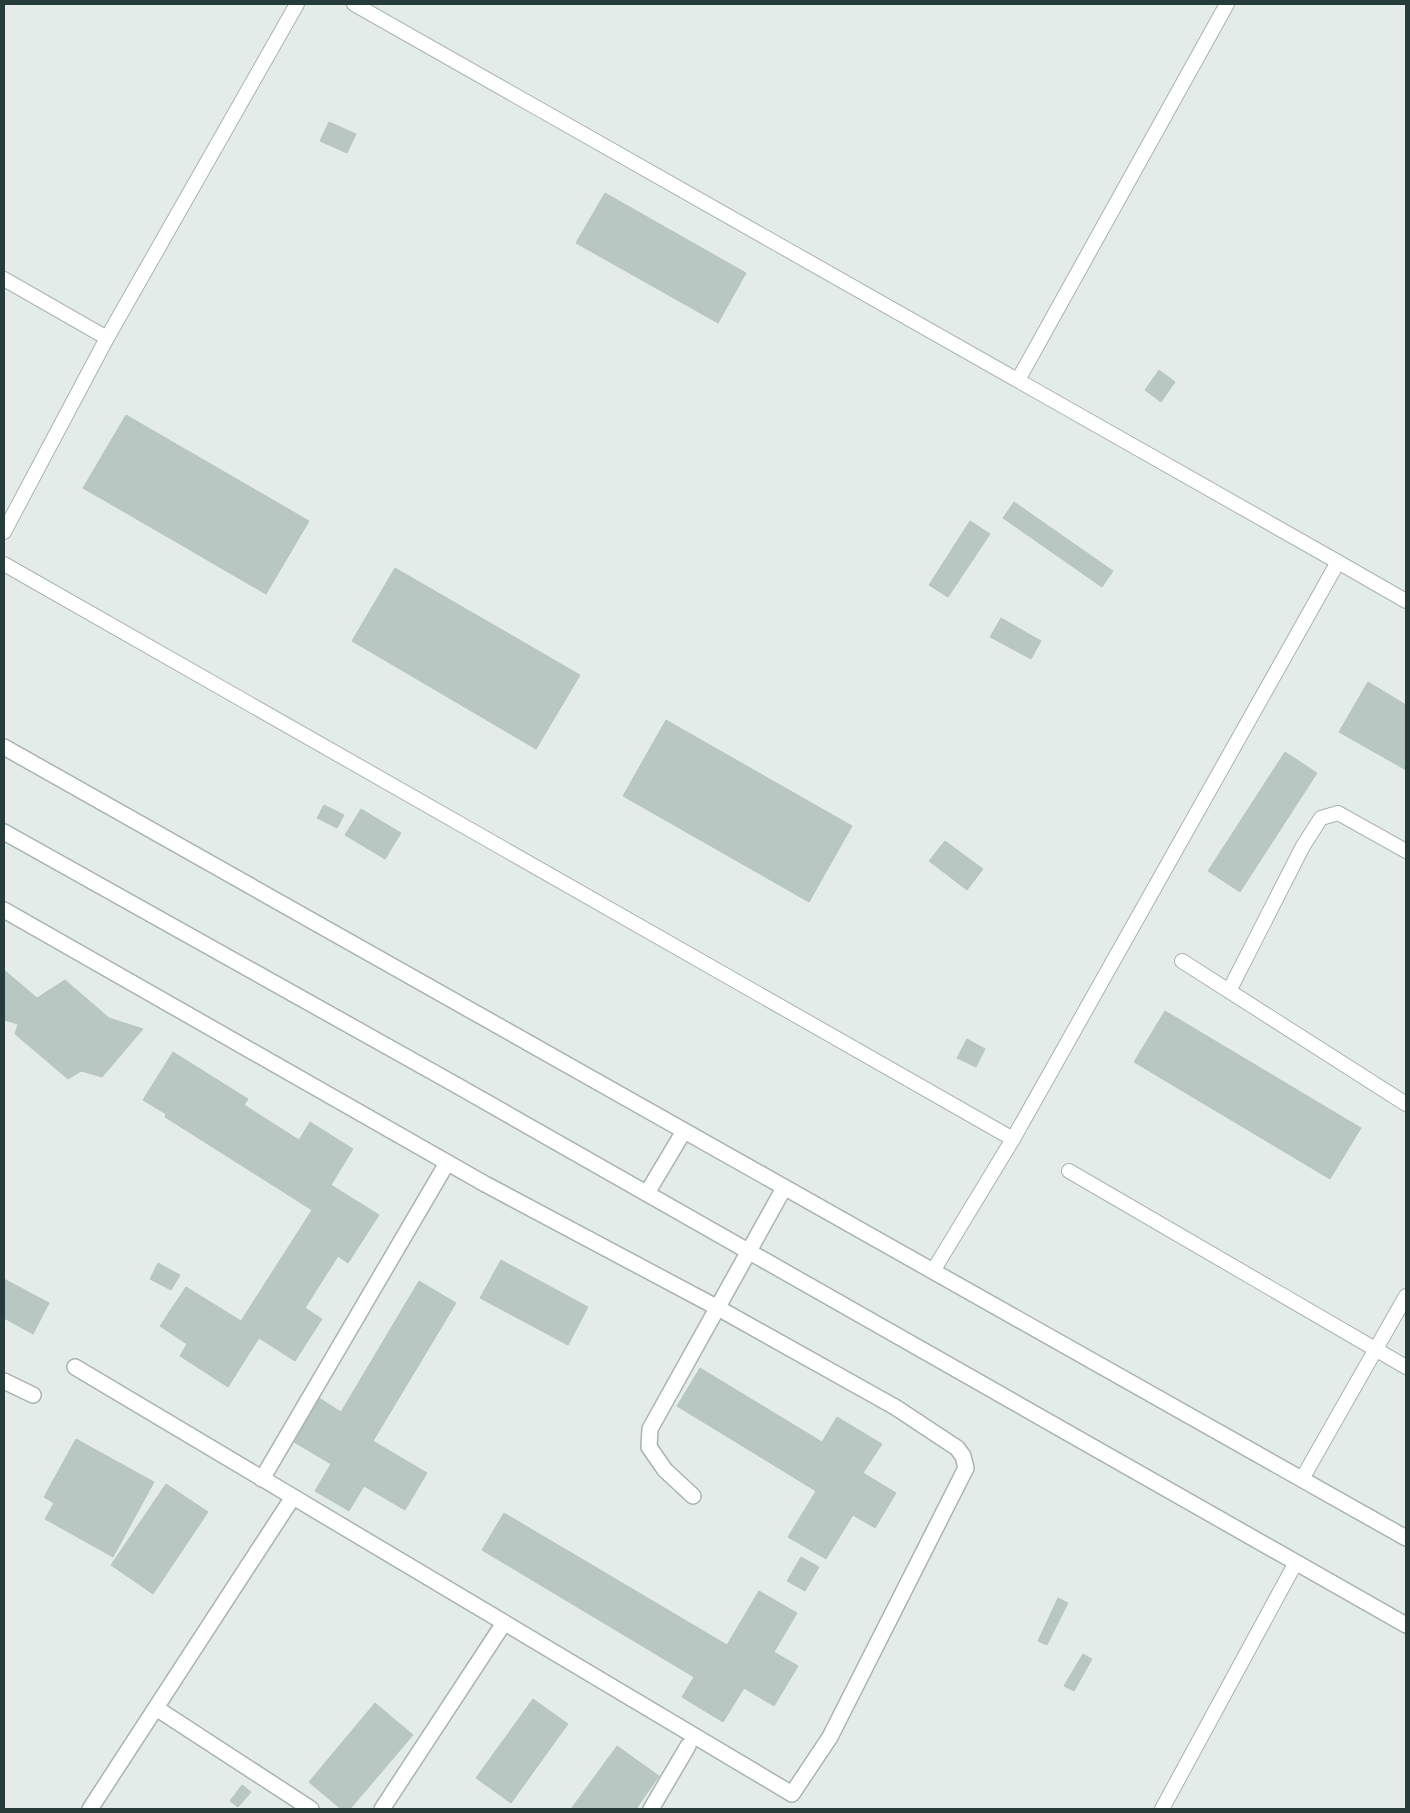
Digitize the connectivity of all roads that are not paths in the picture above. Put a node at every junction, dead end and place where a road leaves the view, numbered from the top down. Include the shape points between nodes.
1 (297, 4) edge
2 (354, 4) edge
3 (1227, 4) edge
4 (4, 279) edge
5 (107, 338) junction
6 (1018, 380) junction
7 (4, 532) edge
8 (1338, 562) junction
9 (4, 564) edge
10 (1406, 601) edge
11 (4, 747) edge
12 (4, 832) edge
13 (1406, 851) edge
14 (4, 910) edge
15 (1182, 961) dead end
16 (1229, 991) junction
17 (1406, 1104) edge
18 (684, 1131) junction
19 (1013, 1139) junction
20 (447, 1163) junction
21 (1069, 1171) dead end
22 (784, 1188) junction
23 (647, 1194) junction
24 (748, 1251) junction
25 (933, 1271) junction
26 (1406, 1296) edge
27 (718, 1308) junction
28 (1375, 1350) junction
29 (75, 1367) dead end
30 (1406, 1367) edge
31 (4, 1381) edge
32 (33, 1395) dead end
33 (262, 1479) junction
34 (1302, 1479) junction
35 (694, 1496) dead end
36 (293, 1497) junction
37 (1406, 1538) edge
38 (1295, 1564) junction
39 (504, 1623) junction
40 (1406, 1625) edge
41 (156, 1708) junction
42 (688, 1746) dead end
43 (90, 1809) edge
44 (311, 1809) edge
45 (382, 1809) edge
46 (651, 1809) edge
47 (1162, 1809) edge

1 - 5 lane
2 - 6 lane
3 - 6 lane
4 - 5 lane
5 - 7 lane
6 - 8 lane
8 - 10 lane
8 - 19 lane
9 - 19 lane
11 - 18 street
12 - 23 street
13 - 16 lane via 1338,813 1321,818 1303,846
14 - 20 street
15 - 16 lane
16 - 17 lane
18 - 22 street
18 - 23 street
19 - 25 lane
20 - 27 street
20 - 33 street
21 - 28 lane
22 - 24 street
22 - 25 street
23 - 24 street
24 - 27 street
24 - 38 street
25 - 34 street
26 - 28 lane
27 - 35 street via 650,1429 649,1446 665,1470
27 - 39 street via 944,1438 963,1456 966,1468 830,1737 792,1794
28 - 30 lane
28 - 34 lane
29 - 33 street
31 - 32 street
33 - 36 street
34 - 37 street
36 - 39 street
36 - 41 street
38 - 40 street
38 - 47 lane
39 - 45 street
41 - 43 street
41 - 44 street
42 - 46 street

